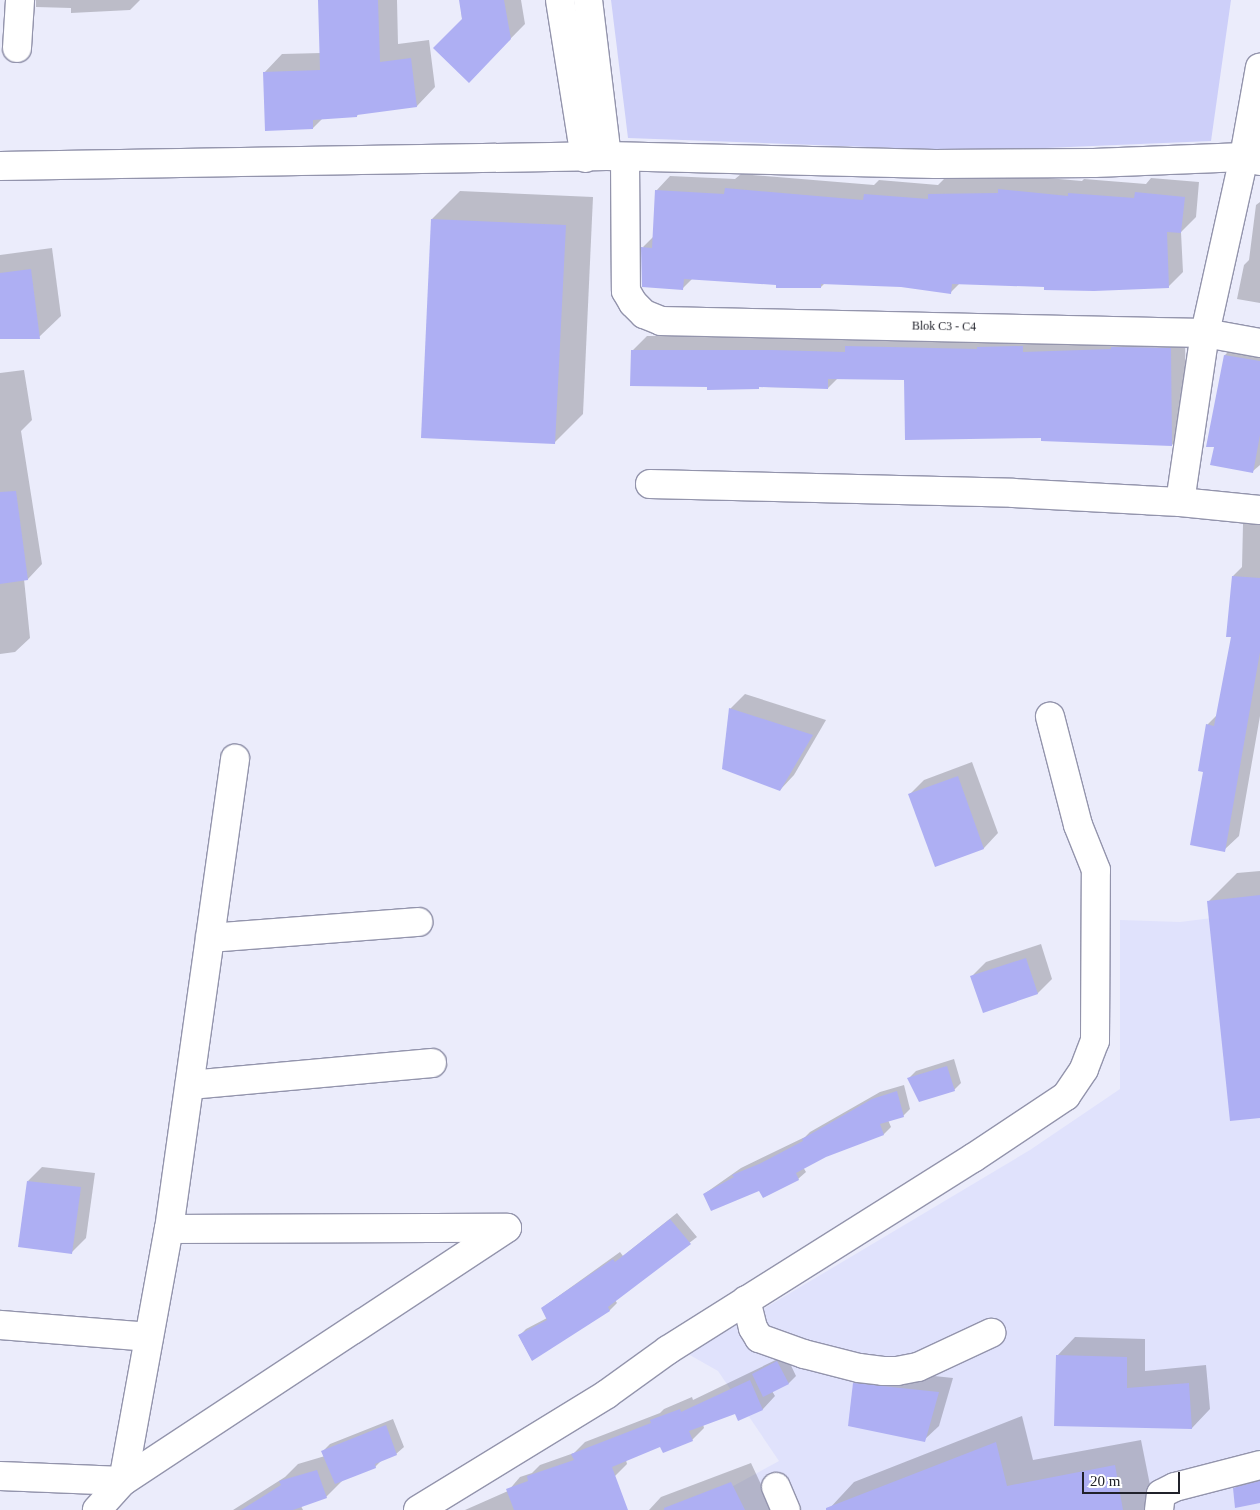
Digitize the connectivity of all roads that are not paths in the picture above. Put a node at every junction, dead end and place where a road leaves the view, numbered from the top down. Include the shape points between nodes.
1 (20, 0) edge
2 (560, 0) edge
3 (588, 0) edge
4 (17, 48) dead end
5 (1260, 67) edge
6 (606, 157) junction
7 (1252, 159) edge
8 (0, 166) edge
9 (1205, 333) junction
10 (1260, 343) edge
11 (650, 484) dead end
12 (1180, 502) junction
13 (1260, 510) edge
14 (1050, 717) dead end
15 (235, 759) dead end
16 (418, 922) dead end
17 (210, 938) junction
18 (432, 1063) dead end
19 (190, 1085) junction
20 (169, 1229) junction
21 (746, 1300) junction
22 (0, 1325) edge
23 (991, 1333) dead end
24 (149, 1337) junction
25 (1260, 1465) edge
26 (0, 1476) edge
27 (123, 1481) junction
28 (96, 1510) edge
29 (418, 1510) edge
30 (1160, 1510) edge

1 - 4 street
2 - 6 street
3 - 6 street
5 - 7 street
6 - 7 street via 935,164
6 - 8 street
6 - 9 street, Blok C3 - C4 via 626,291 632,303 644,314 661,321
7 - 9 street
9 - 10 street, Blok C3 - C4
9 - 12 street
11 - 12 street via 1013,493
12 - 13 street
14 - 21 street via 1078,825 1096,870 1094,1041 1084,1069 1066,1096
15 - 17 street
16 - 17 street
17 - 19 street
18 - 19 street
19 - 20 street
20 - 24 street
20 - 27 street via 507,1228
21 - 23 street via 759,1338 859,1368 897,1371 918,1367
21 - 29 street via 668,1350 608,1394
22 - 24 street
24 - 27 street
25 - 30 street via 1175,1487 1161,1494
26 - 27 street
27 - 28 street

